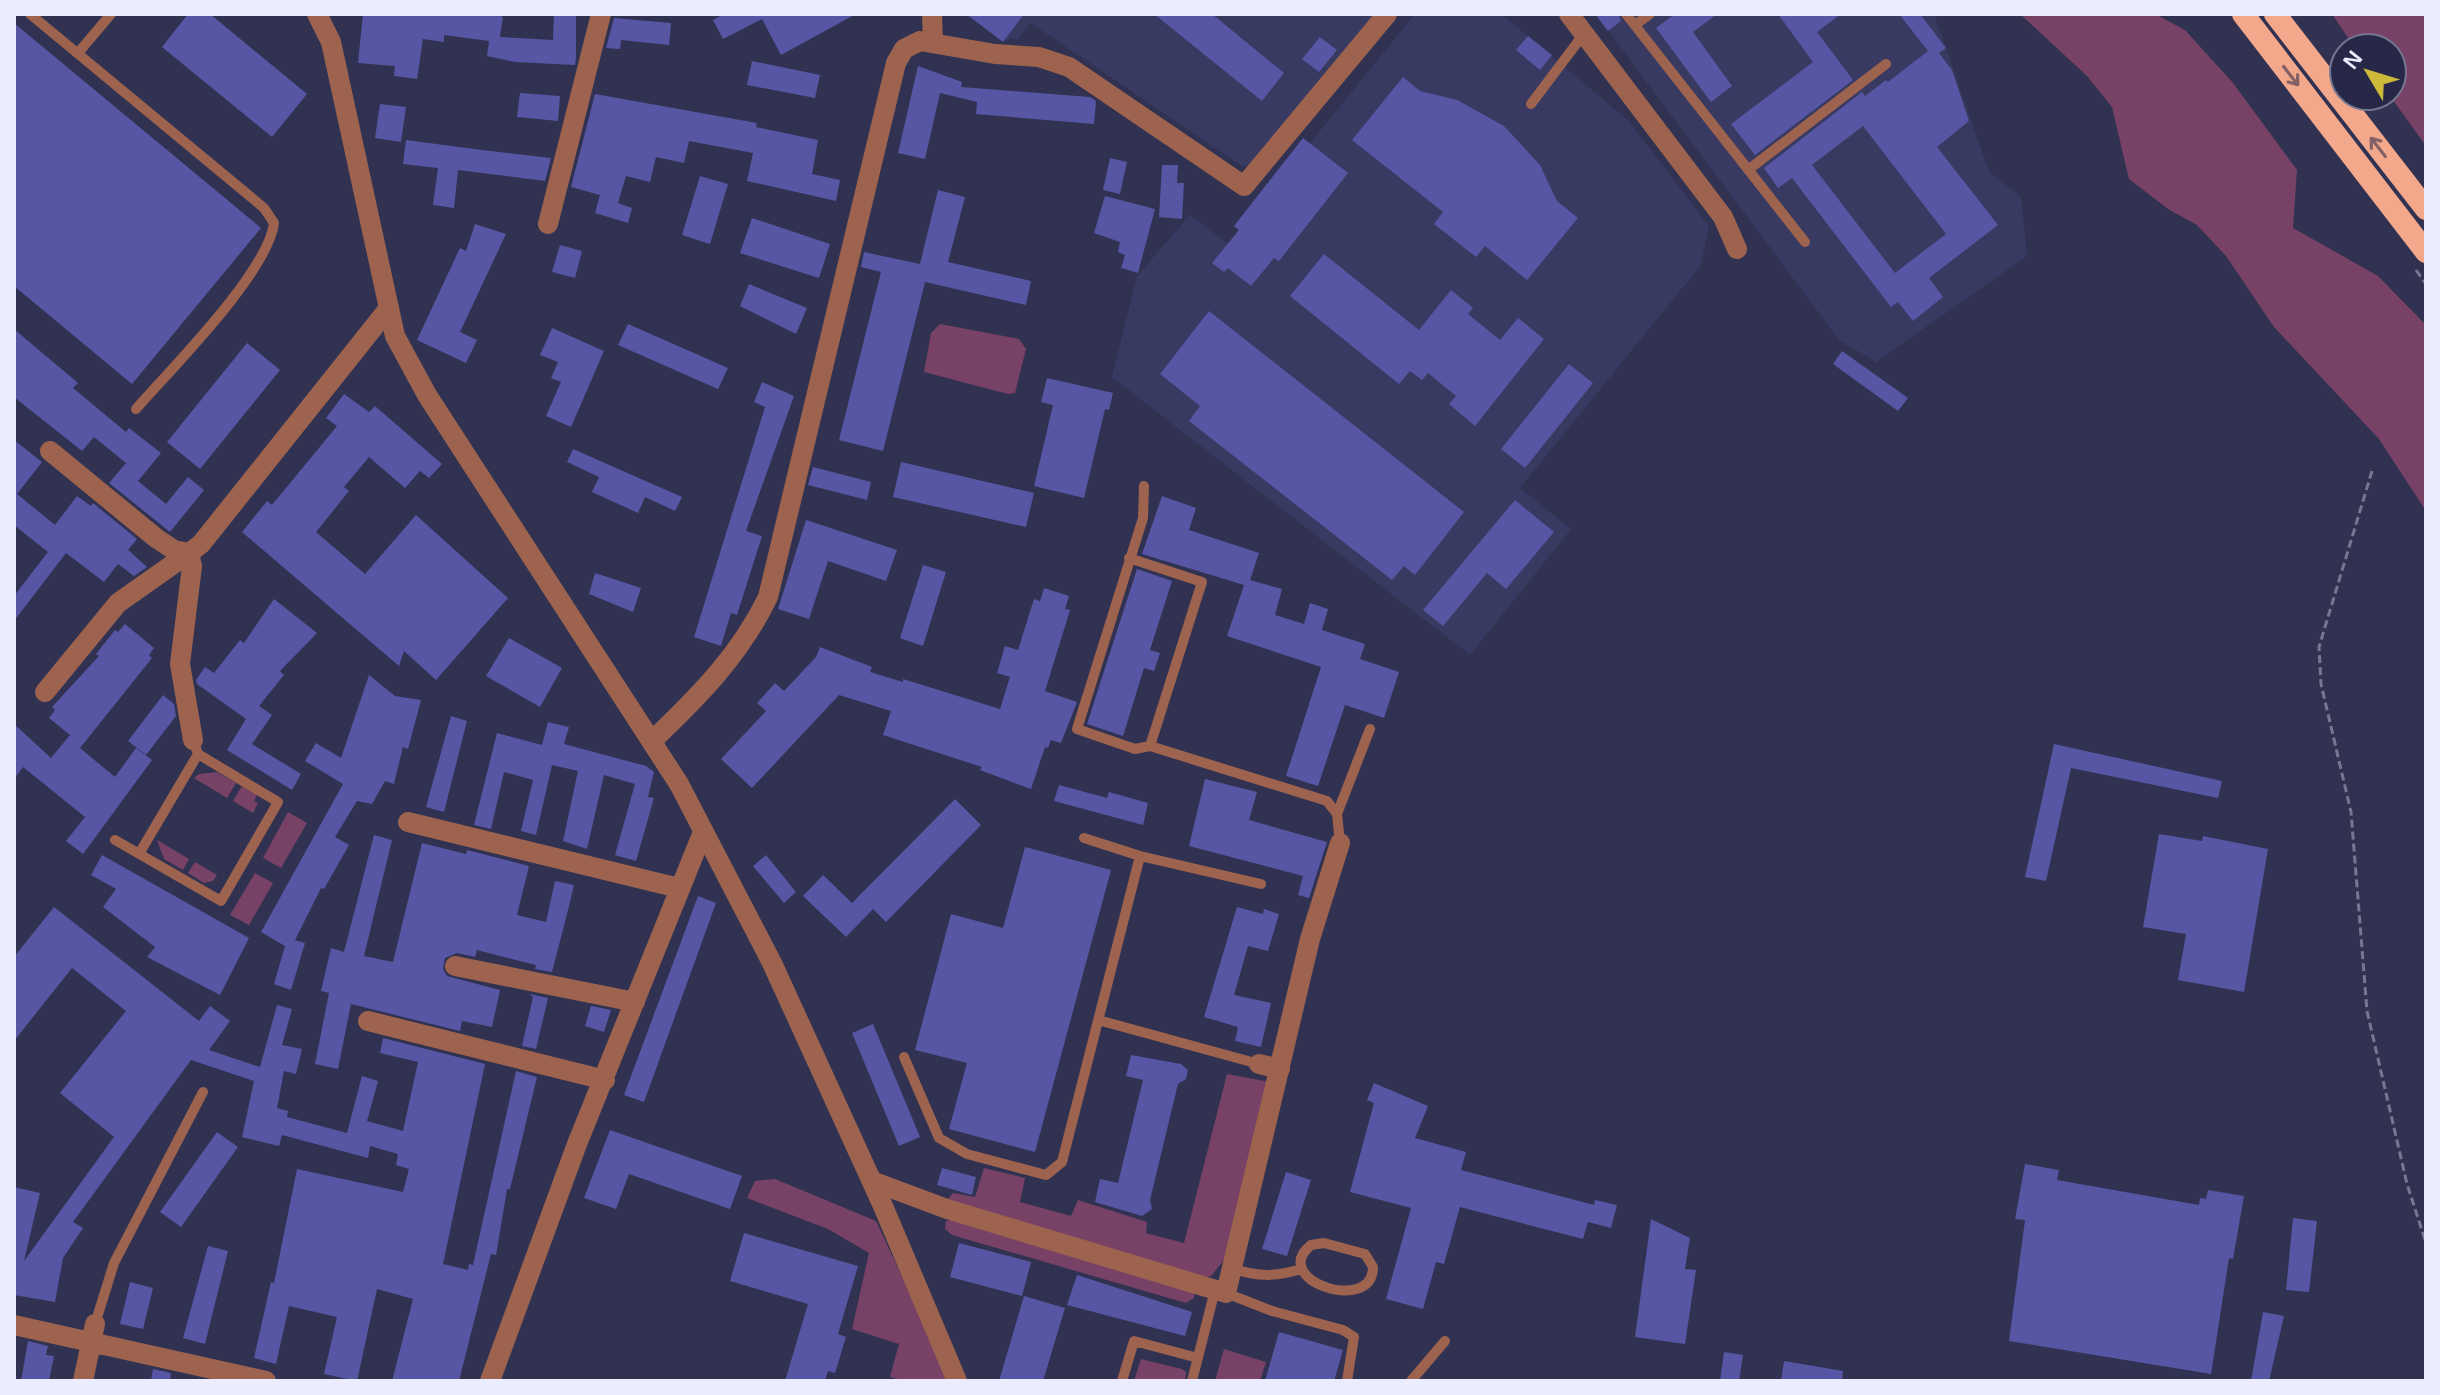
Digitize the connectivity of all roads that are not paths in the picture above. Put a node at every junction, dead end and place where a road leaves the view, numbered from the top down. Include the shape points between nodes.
1 (30, 14) edge
2 (111, 14) edge
3 (317, 14) edge
4 (601, 14) edge
5 (932, 14) edge
6 (1387, 14) edge
7 (1569, 14) edge
8 (1626, 14) edge
9 (1650, 14) edge
10 (2243, 14) edge
11 (2275, 14) edge
12 (1635, 25) junction
13 (1583, 35) junction
14 (933, 43) junction
15 (78, 53) junction
16 (1886, 64) dead end
17 (1531, 104) dead end
18 (1748, 170) junction
19 (2426, 209) edge
20 (548, 224) dead end
21 (1805, 242) dead end
22 (1737, 249) dead end
23 (2426, 252) edge
24 (389, 308) junction
25 (136, 409) dead end
26 (50, 451) dead end
27 (1144, 486) dead end
28 (189, 553) junction
29 (1129, 558) junction
30 (45, 692) dead end
31 (1370, 729) dead end
32 (653, 740) junction
33 (1150, 746) junction
34 (196, 747) junction
35 (1337, 814) junction
36 (408, 822) dead end
37 (703, 832) junction
38 (1084, 838) dead end
39 (115, 840) dead end
40 (1340, 843) joint
41 (139, 854) junction
42 (1140, 856) junction
43 (1261, 884) dead end
44 (679, 888) junction
45 (455, 966) dead end
46 (635, 1002) junction
47 (1098, 1020) junction
48 (368, 1021) dead end
49 (904, 1057) dead end
50 (1259, 1064) joint
51 (1280, 1069) junction
52 (605, 1080) junction
53 (203, 1092) dead end
54 (872, 1181) junction
55 (1231, 1268) junction
56 (1301, 1269) junction
57 (1220, 1291) junction
58 (14, 1325) edge
59 (93, 1333) junction
60 (1445, 1341) dead end
61 (1198, 1358) junction
62 (83, 1381) edge
63 (266, 1381) edge
64 (490, 1381) edge
65 (957, 1381) edge
66 (1122, 1381) edge
67 (1192, 1381) edge
68 (1347, 1381) edge
69 (1411, 1381) edge

1 - 15 lane
2 - 15 lane
3 - 24 street via 331,42
4 - 20 street
5 - 14 street
6 - 14 street via 1244,186 1069,67 1039,57
7 - 13 street
8 - 12 lane
9 - 12 lane
10 -> 23 highway
19 -> 11 highway
12 - 18 lane
13 - 17 lane
13 - 22 street via 1723,217
14 - 32 street via 920,41 904,49 896,63 768,597 753,628 715,680
15 - 25 lane via 264,208 274,223 272,240 256,269
16 - 18 lane
18 - 21 lane
24 - 28 street
24 - 32 street via 395,336 427,395
26 - 28 street via 156,538
27 - 29 lane via 1143,518
28 - 30 street via 118,603
28 - 34 street via 192,566 180,664
29 - 33 lane via 1202,582
29 - 33 lane via 1077,729 1135,749
31 - 35 lane
32 - 37 street
33 - 35 lane via 1327,801
34 - 41 lane
34 - 41 lane via 278,802 221,901
35 - 40 lane
36 - 44 street
37 - 44 street
37 - 54 street via 772,963
38 - 42 lane
39 - 41 lane
40 - 51 street via 1310,939
42 - 43 lane
42 - 47 lane
44 - 46 street
45 - 46 street
46 - 52 street
47 - 49 lane via 1062,1162 1046,1175 967,1154 939,1138
47 - 50 lane
48 - 52 street
50 - 51 street
51 - 55 street
52 - 64 street
53 - 59 lane via 114,1263
54 - 57 street via 947,1209
54 - 65 street
55 - 56 lane via 1276,1276
55 - 57 street
56 - 56 lane via 1301,1256 1317,1243 1365,1254 1373,1267 1370,1282 1357,1291 1309,1280
57 - 61 lane
57 - 68 lane via 1354,1337
58 - 59 street
59 - 62 street
59 - 63 street
60 - 69 lane
61 - 66 lane via 1134,1341
61 - 67 lane

